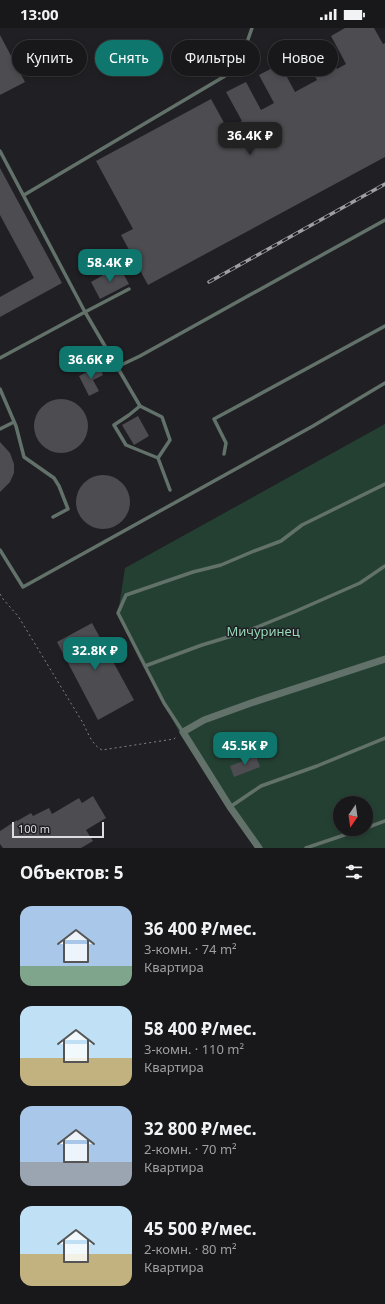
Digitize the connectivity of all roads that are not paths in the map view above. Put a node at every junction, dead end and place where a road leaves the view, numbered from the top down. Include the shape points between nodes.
1 (252, 28) edge
2 (0, 151) edge
3 (2, 157) edge
4 (24, 195) junction
5 (385, 220) edge
6 (129, 289) dead end
7 (85, 312) junction
8 (385, 326) edge
9 (0, 358) edge
10 (117, 367) junction
11 (385, 383) edge
12 (0, 389) edge
13 (140, 406) junction
14 (14, 422) junction
15 (0, 428) edge
16 (224, 454) dead end
17 (158, 458) junction
18 (385, 484) edge
19 (170, 490) dead end
20 (53, 517) dead end
21 (0, 550) edge
22 (385, 566) edge
23 (385, 659) edge
24 (145, 666) junction
25 (183, 732) junction
26 (385, 738) edge
27 (230, 807) junction
28 (385, 821) edge
29 (373, 825) edge
30 (341, 836) edge
31 (260, 848) edge
32 (306, 848) edge

1 - 4 lane via 245,48 225,76
2 - 3 lane
3 - 4 lane
4 - 7 lane
5 - 10 lane
6 - 7 lane
7 - 9 lane
7 - 10 lane
8 - 16 lane via 214,419 226,444
10 - 13 lane
11 - 21 lane via 313,426 23,587
12 - 14 lane
13 - 17 lane via 162,417 170,440
13 - 17 lane via 114,425 126,445
14 - 15 lane
14 - 20 lane via 24,457 54,478 62,492 68,509
17 - 19 lane
18 - 24 lane via 302,525 280,541 221,566 193,572 126,595 118,613
22 - 24 lane via 360,583 294,612 245,632
23 - 25 street via 204,720
24 - 25 lane
25 - 27 street
26 - 27 lane via 261,786
27 - 31 street
28 - 29 lane
30 - 32 lane

